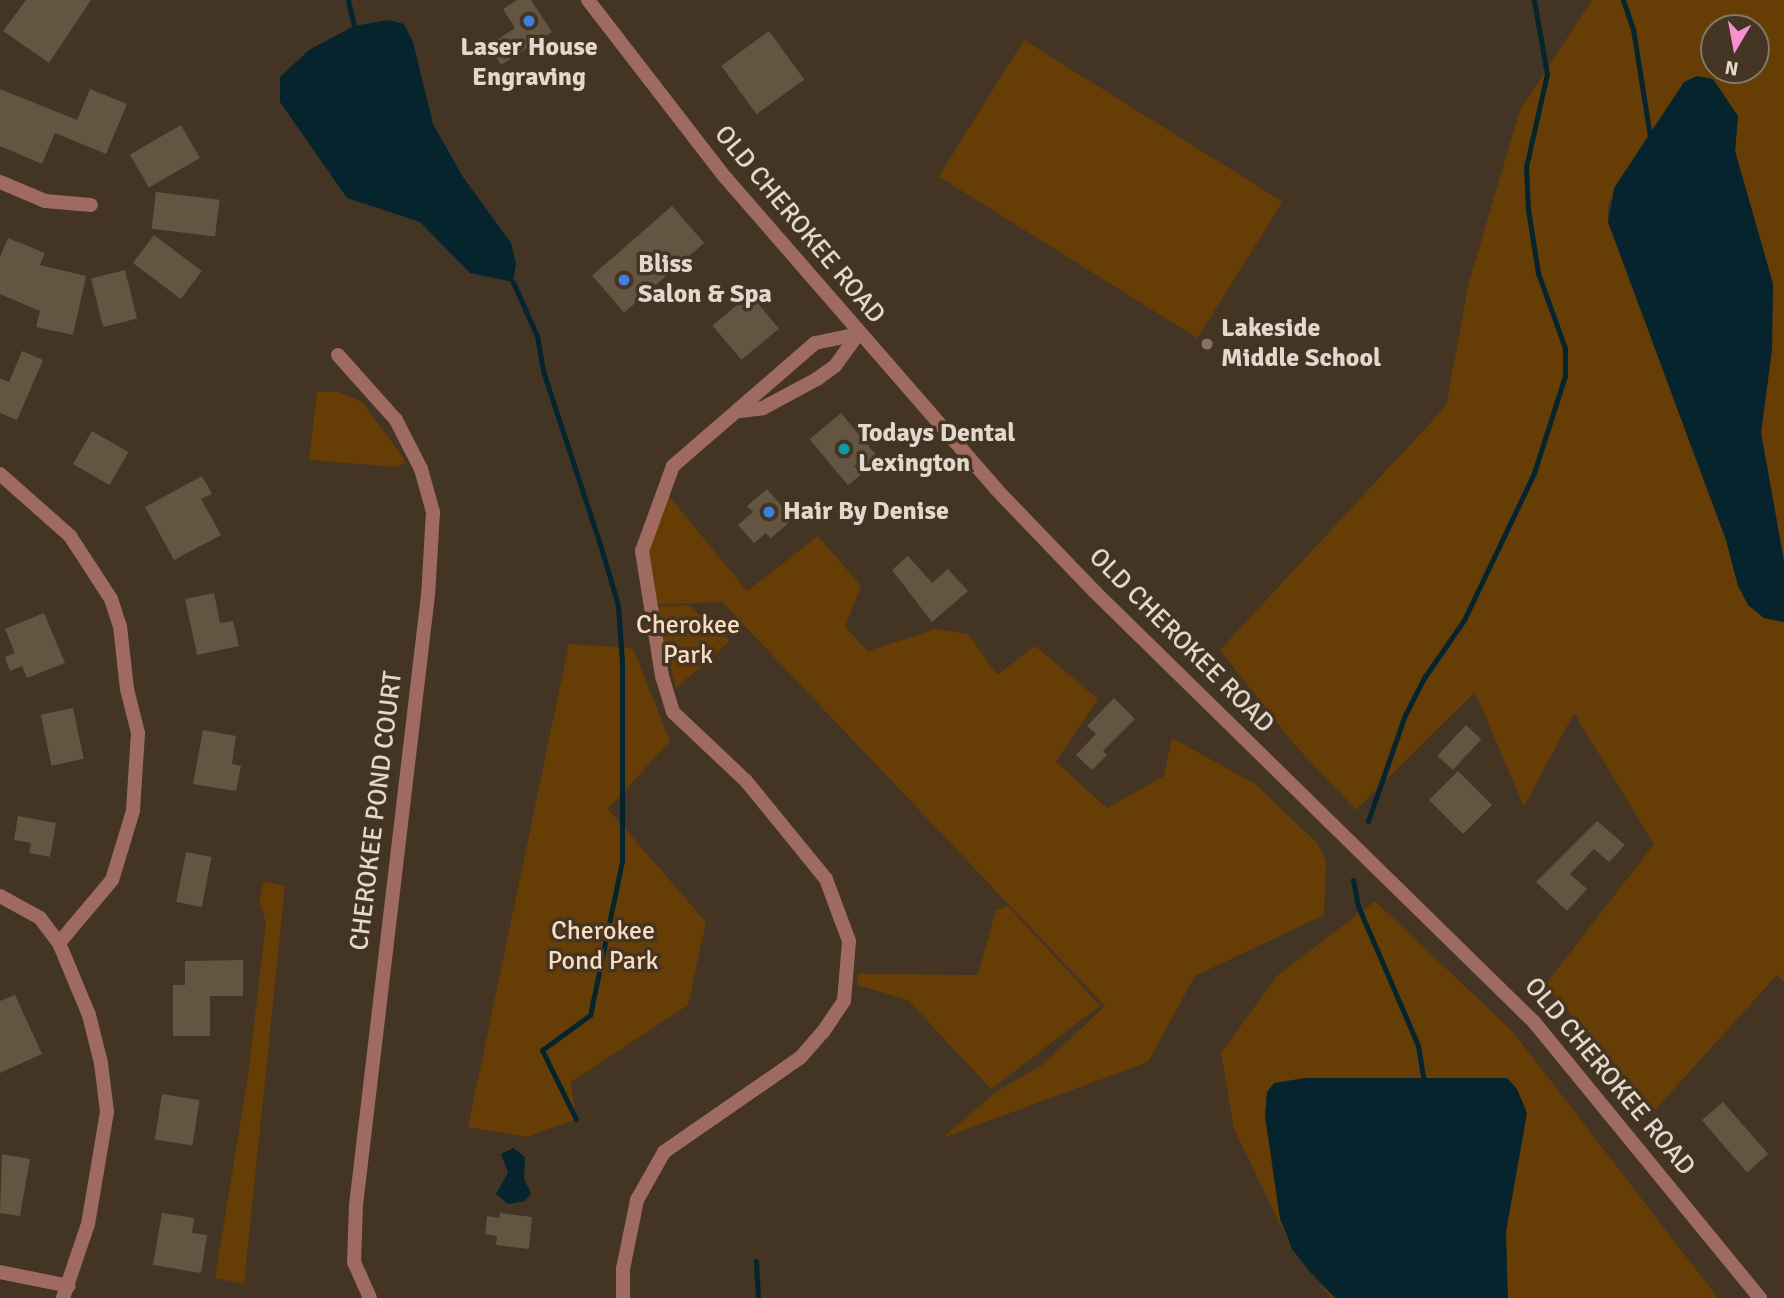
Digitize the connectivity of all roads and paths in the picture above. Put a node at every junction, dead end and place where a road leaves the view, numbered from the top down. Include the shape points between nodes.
1 (588, 0) edge
2 (0, 182) edge
3 (91, 205) dead end
4 (858, 334) junction
5 (338, 355) dead end
6 (740, 411) junction
7 (0, 474) edge
8 (0, 896) edge
9 (59, 943) junction
10 (0, 1272) edge
11 (66, 1292) edge
12 (370, 1298) edge
13 (624, 1298) edge
14 (1760, 1298) edge

1 - 4 street, OLD CHEROKEE ROAD via 668,107
2 - 3 street via 45,201
4 - 6 street via 815,343
4 - 6 street via 835,366 817,379 764,408
4 - 14 street, OLD CHEROKEE ROAD via 1095,592 1456,941 1561,1050
5 - 12 street, CHEROKEE POND COURT via 396,421 421,469 433,512 428,595 356,1205 354,1262
6 - 13 street via 673,466 642,551 646,590 673,712 746,781 826,879 849,941 844,1001 800,1058 664,1152 638,1200 623,1269
7 - 9 street via 70,536 111,599 138,733 133,811 112,880 86,917
8 - 9 street via 40,918
9 - 11 street via 89,1015 107,1112 88,1224
10 - 11 street

